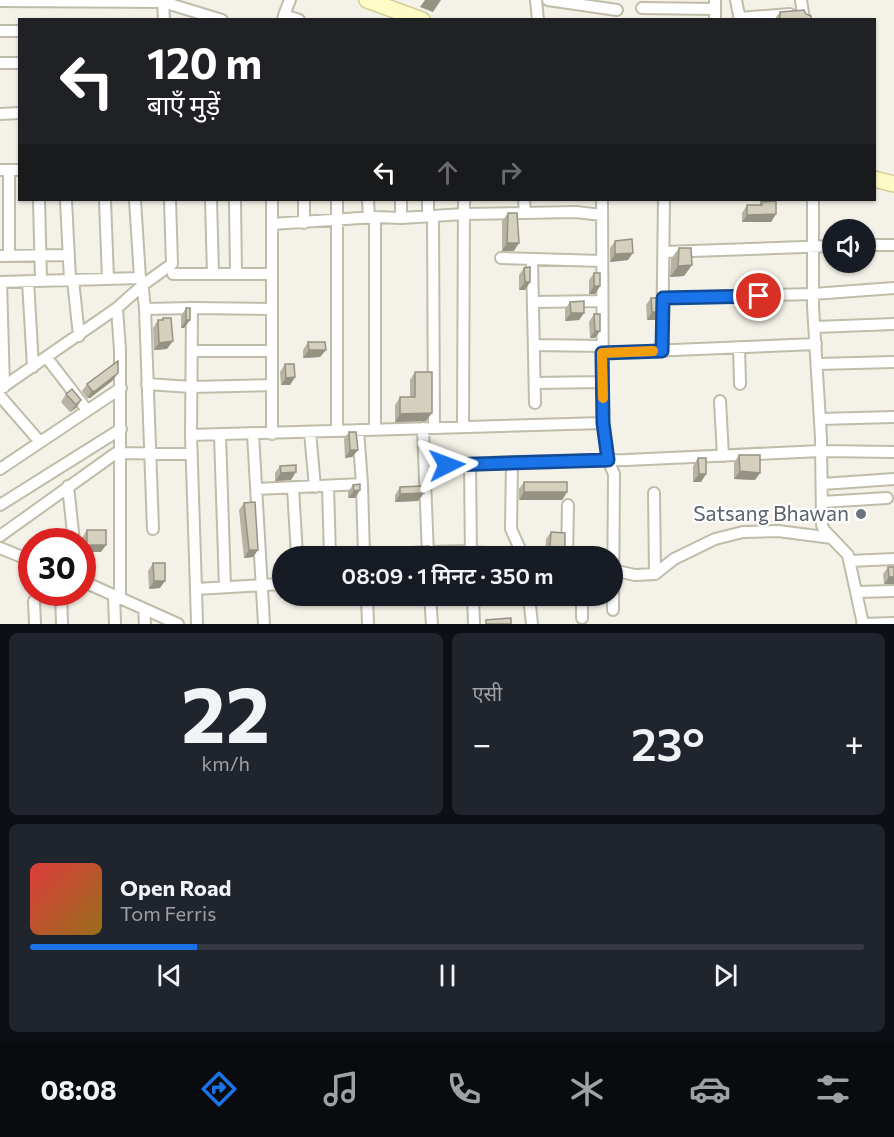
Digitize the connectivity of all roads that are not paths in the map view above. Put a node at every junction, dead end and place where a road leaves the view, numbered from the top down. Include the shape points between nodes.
1 (290, 0) edge
2 (368, 0) edge
3 (536, 0) edge
4 (548, 0) edge
5 (736, 0) edge
6 (801, 0) edge
7 (0, 1) edge
8 (163, 1) edge
9 (642, 8) dead end
10 (617, 10) dead end
11 (715, 10) edge
12 (803, 16) edge
13 (284, 17) edge
14 (164, 18) edge
15 (216, 18) edge
16 (417, 18) edge
17 (537, 18) edge
18 (740, 18) edge
19 (761, 18) edge
20 (0, 31) edge
21 (18, 31) edge
22 (0, 63) edge
23 (18, 63) edge
24 (18, 113) edge
25 (0, 114) edge
26 (10, 170) edge
27 (876, 180) edge
28 (894, 184) edge
29 (39, 201) edge
30 (66, 201) edge
31 (105, 201) edge
32 (135, 201) edge
33 (170, 201) edge
34 (211, 201) edge
35 (235, 201) edge
36 (272, 201) edge
37 (304, 201) edge
38 (337, 201) edge
39 (368, 201) edge
40 (401, 201) edge
41 (428, 201) edge
42 (464, 201) edge
43 (524, 201) edge
44 (602, 201) edge
45 (664, 201) edge
46 (813, 201) edge
47 (525, 213) junction
48 (464, 214) junction
49 (602, 215) junction
50 (430, 216) junction
51 (372, 217) junction
52 (401, 218) junction
53 (337, 221) junction
54 (304, 223) junction
55 (272, 224) junction
56 (876, 245) edge
57 (894, 245) edge
58 (813, 247) junction
59 (822, 247) edge
60 (664, 252) junction
61 (40, 255) junction
62 (69, 255) junction
63 (4, 256) edge
64 (501, 258) dead end
65 (532, 259) junction
66 (602, 261) junction
67 (173, 274) dead end
68 (213, 274) junction
69 (236, 274) junction
70 (272, 274) junction
71 (108, 279) junction
72 (72, 280) junction
73 (28, 281) junction
74 (41, 281) junction
75 (142, 281) junction
76 (0, 282) edge
77 (894, 288) edge
78 (813, 294) junction
79 (663, 298) junction
80 (602, 301) junction
81 (533, 302) junction
82 (117, 308) junction
83 (192, 308) junction
84 (145, 309) junction
85 (272, 309) junction
86 (894, 324) edge
87 (815, 327) junction
88 (79, 336) junction
89 (816, 344) junction
90 (534, 345) junction
91 (739, 347) junction
92 (602, 350) junction
93 (192, 351) junction
94 (272, 351) junction
95 (662, 351) junction
96 (47, 358) junction
97 (894, 362) edge
98 (817, 364) junction
99 (33, 367) junction
100 (603, 382) junction
101 (535, 383) junction
102 (147, 384) junction
103 (741, 384) dead end
104 (272, 385) junction
105 (191, 387) junction
106 (121, 388) junction
107 (1, 391) edge
108 (720, 401) dead end
109 (535, 403) dead end
110 (87, 411) junction
111 (894, 417) edge
112 (820, 419) junction
113 (603, 423) junction
114 (463, 427) junction
115 (429, 428) junction
116 (121, 429) junction
117 (337, 430) junction
118 (358, 430) junction
119 (375, 430) junction
120 (310, 432) junction
121 (253, 434) junction
122 (272, 434) junction
123 (191, 435) junction
124 (220, 435) junction
125 (40, 442) junction
126 (821, 451) junction
127 (894, 452) edge
128 (121, 453) junction
129 (150, 453) junction
130 (192, 454) junction
131 (723, 456) junction
132 (608, 460) junction
133 (512, 462) junction
134 (470, 464) junction
135 (425, 466) junction
136 (0, 469) edge
137 (894, 479) edge
138 (362, 484) junction
139 (822, 484) junction
140 (68, 486) junction
141 (328, 486) junction
142 (315, 487) junction
143 (293, 488) junction
144 (256, 489) junction
145 (654, 492) dead end
146 (887, 498) dead end
147 (822, 502) junction
148 (0, 505) edge
149 (568, 505) dead end
150 (72, 528) edge
151 (153, 529) dead end
152 (0, 536) edge
153 (832, 538) junction
154 (296, 546) edge
155 (330, 546) edge
156 (364, 546) edge
157 (428, 546) edge
158 (471, 546) edge
159 (519, 546) edge
160 (567, 546) edge
161 (612, 546) edge
162 (0, 548) edge
163 (18, 555) edge
164 (894, 559) edge
165 (849, 561) junction
166 (623, 572) edge
167 (655, 574) junction
168 (272, 584) edge
169 (262, 585) junction
170 (225, 587) junction
171 (96, 588) edge
172 (196, 589) junction
173 (894, 591) edge
174 (856, 592) junction
175 (117, 596) junction
176 (34, 606) edge
177 (61, 606) edge
178 (367, 606) edge
179 (431, 606) edge
180 (473, 606) edge
181 (530, 606) edge
182 (582, 606) edge
183 (613, 606) edge
184 (144, 609) junction
185 (613, 610) dead end
186 (582, 618) dead end
187 (894, 623) edge
188 (35, 624) edge
189 (62, 624) edge
190 (115, 624) edge
191 (145, 624) edge
192 (178, 624) edge
193 (197, 624) edge
194 (264, 624) edge
195 (368, 624) edge
196 (432, 624) edge
197 (474, 624) edge
198 (532, 624) edge
199 (862, 624) edge

1 - 13 street
2 - 16 street
3 - 17 street
4 - 10 street
5 - 18 street
6 - 12 street
7 - 8 street
8 - 14 street
8 - 15 street
9 - 11 street
12 - 19 street
20 - 21 street
22 - 23 street
24 - 25 street
26 - 63 street
27 - 28 street
29 - 61 street
30 - 62 street
31 - 71 street
32 - 75 street
33 - 75 street via 173,263
34 - 68 street
35 - 69 street
36 - 55 street
37 - 54 street
38 - 53 street
39 - 51 street
40 - 52 street
41 - 50 street
42 - 48 street
43 - 47 street
44 - 49 street
45 - 60 street
46 - 58 street
47 - 48 street
47 - 49 street
48 - 50 street
48 - 114 street
49 - 66 street
50 - 52 street
50 - 115 street
51 - 52 street
51 - 53 street
51 - 119 street
53 - 54 street
53 - 117 street
54 - 55 street
55 - 70 street
56 - 57 street
58 - 59 street
58 - 60 street
58 - 78 street
60 - 79 street
61 - 62 street
61 - 63 street
61 - 74 street
62 - 72 street
64 - 65 street
65 - 66 street
65 - 81 street
66 - 80 street
67 - 68 street
68 - 69 street
69 - 70 street
70 - 85 street
71 - 72 street
71 - 75 street
72 - 74 street
72 - 88 street
73 - 74 street
73 - 76 street
73 - 99 street
75 - 82 street
75 - 84 street
76 - 107 street
77 - 78 street
78 - 79 street
78 - 87 street
79 - 95 street
80 - 81 street
80 - 92 street
81 - 90 street
82 - 88 street
82 - 106 street
83 - 84 street
83 - 85 street
83 - 93 street
84 - 102 street
85 - 94 street
86 - 87 street
87 - 89 street
88 - 96 street
89 - 91 street
89 - 98 street
90 - 92 street
90 - 101 street
91 - 95 street
91 - 103 street
92 - 95 street
92 - 100 street
93 - 94 street
93 - 105 street
94 - 104 street
96 - 99 street
96 - 110 street
97 - 98 street
98 - 112 street
99 - 107 street
100 - 101 street
100 - 113 street
101 - 109 street
102 - 105 street
102 - 129 street
104 - 105 street
104 - 122 street
105 - 123 street
106 - 110 street
106 - 116 street
107 - 125 street
108 - 131 street
110 - 125 street
111 - 112 street
112 - 126 street
113 - 114 street
113 - 132 street
114 - 115 street
115 - 119 street
115 - 135 street
116 - 128 street
116 - 148 street
117 - 118 street
117 - 120 street
118 - 119 street
118 - 138 street
120 - 122 street
120 - 142 street
121 - 122 street
121 - 124 street
121 - 144 street
123 - 124 street
123 - 130 street
124 - 170 street
125 - 136 street
126 - 127 street
126 - 131 street
126 - 139 street
128 - 129 street
128 - 140 street
128 - 175 street
129 - 130 street
129 - 151 street
130 - 172 street
131 - 132 street
132 - 133 street
132 - 161 street via 614,474
133 - 134 street
133 - 159 street via 511,529
134 - 135 street
134 - 158 street
135 - 157 street
137 - 139 street
138 - 141 street
138 - 156 street
139 - 147 street
140 - 150 street
140 - 152 street
141 - 142 street
141 - 155 street
142 - 143 street
143 - 144 street
143 - 154 street
144 - 169 street
145 - 167 street
146 - 147 street
147 - 153 street via 822,525
149 - 160 street
153 - 165 street via 846,551
153 - 167 street via 778,531 743,532 715,539 674,559
162 - 163 street
164 - 165 street
165 - 174 street
166 - 167 street
168 - 169 street
169 - 170 street
169 - 194 street
170 - 172 street
171 - 175 street
172 - 193 street
173 - 174 street
174 - 199 street
175 - 184 street
175 - 190 street
176 - 188 street
177 - 189 street
178 - 195 street
179 - 196 street
180 - 197 street
181 - 198 street
182 - 186 street
183 - 185 street
184 - 191 street
184 - 192 street
187 - 199 street

